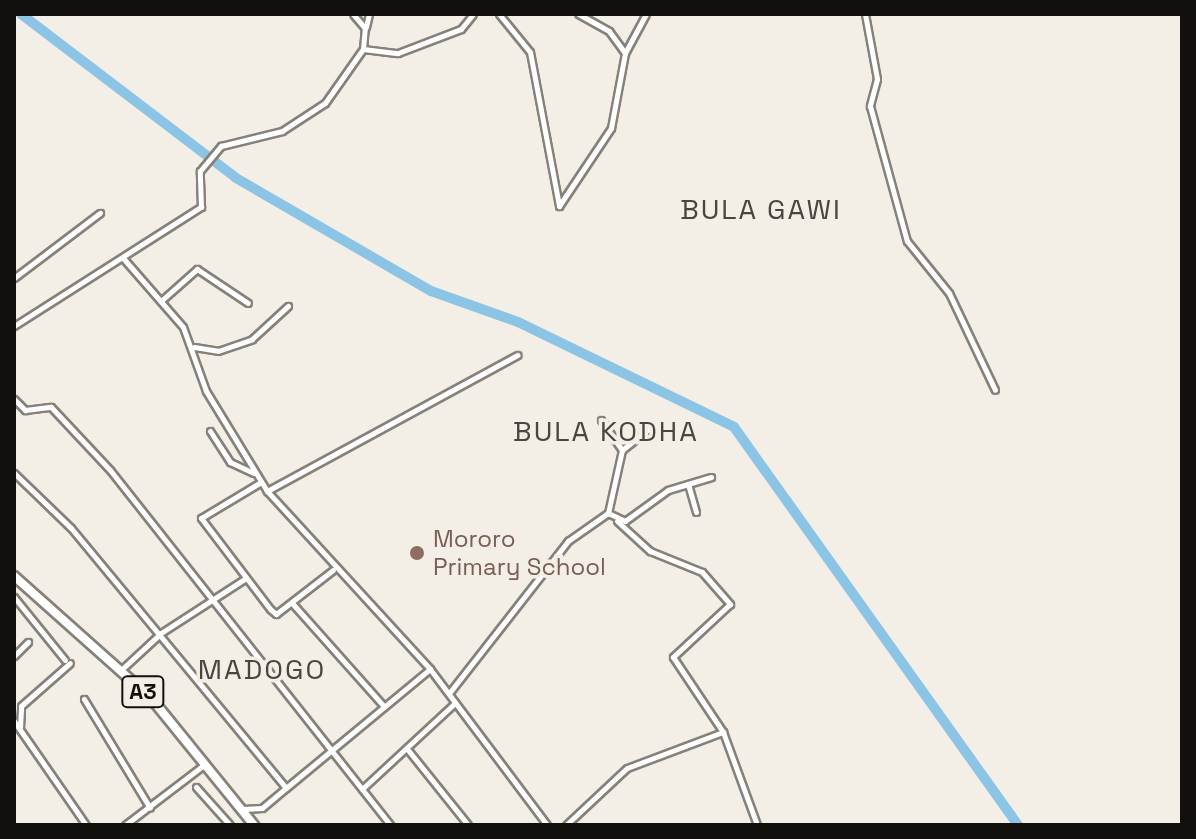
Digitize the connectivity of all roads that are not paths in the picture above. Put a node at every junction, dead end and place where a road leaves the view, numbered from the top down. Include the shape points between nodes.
1 (353, 14) edge
2 (369, 14) edge
3 (473, 14) edge
4 (499, 14) edge
5 (578, 14) edge
6 (646, 14) edge
7 (865, 14) edge
8 (365, 28) junction
9 (363, 49) junction
10 (625, 53) junction
11 (100, 213) dead end
12 (123, 258) junction
13 (14, 278) edge
14 (162, 300) junction
15 (248, 303) dead end
16 (288, 306) dead end
17 (14, 326) edge
18 (193, 346) junction
19 (517, 355) dead end
20 (995, 390) dead end
21 (14, 399) edge
22 (601, 420) dead end
23 (649, 429) dead end
24 (210, 431) dead end
25 (622, 450) junction
26 (14, 473) edge
27 (255, 473) junction
28 (711, 477) dead end
29 (261, 482) junction
30 (688, 484) junction
31 (267, 491) junction
32 (696, 512) dead end
33 (608, 513) junction
34 (617, 520) junction
35 (333, 570) junction
36 (14, 576) edge
37 (246, 578) junction
38 (14, 597) edge
39 (212, 600) junction
40 (292, 603) junction
41 (161, 633) junction
42 (28, 642) dead end
43 (14, 656) edge
44 (430, 669) junction
45 (121, 670) junction
46 (450, 692) junction
47 (84, 699) dead end
48 (455, 702) junction
49 (383, 705) junction
50 (14, 721) edge
51 (20, 728) junction
52 (723, 732) junction
53 (331, 749) junction
54 (408, 750) junction
55 (206, 763) junction
56 (196, 787) dead end
57 (286, 788) junction
58 (362, 789) junction
59 (150, 808) junction
60 (242, 809) junction
61 (86, 825) edge
62 (125, 825) edge
63 (230, 825) edge
64 (254, 825) edge
65 (390, 825) edge
66 (468, 825) edge
67 (547, 825) edge
68 (566, 825) edge
69 (757, 825) edge

1 - 8 street
2 - 8 street
3 - 9 street via 461,29 398,53
4 - 10 street via 530,52 559,206 611,128
5 - 10 street via 609,31
6 - 10 street
7 - 20 street via 877,79 870,106 907,241 949,293
8 - 9 street
9 - 12 street via 337,90 302,121 212,154 200,171 201,207
11 - 13 street
12 - 14 street
12 - 17 street
14 - 15 street via 197,269
14 - 18 street
16 - 18 street via 252,339 218,351
18 - 27 street via 206,391
19 - 31 street
21 - 39 street via 25,410 51,407 170,538
22 - 25 street
23 - 25 street
24 - 27 street via 230,462
25 - 33 street
26 - 41 street
27 - 29 street
28 - 30 street
29 - 31 street
29 - 37 street via 201,518
30 - 32 street
30 - 34 street
31 - 35 street
33 - 34 street
33 - 46 street via 551,554 543,581
34 - 52 street via 650,551 702,572 730,604 673,657
35 - 40 street
35 - 44 street
36 - 45 highway, A3
37 - 39 street
37 - 40 street via 276,614
38 - 51 street via 68,662 21,706
39 - 41 street
39 - 53 street
40 - 49 street
41 - 45 street
41 - 57 street
42 - 43 street
44 - 46 street
44 - 49 street
45 - 55 highway, A3
46 - 48 street
47 - 59 street
48 - 54 street
48 - 67 street
49 - 53 street
50 - 51 street
51 - 61 street
52 - 68 street via 627,768
52 - 69 street
53 - 57 street
53 - 58 street
54 - 58 street
54 - 66 street
55 - 59 street
55 - 60 highway, A3
56 - 63 street
57 - 60 street via 262,808
58 - 65 street
59 - 62 street
60 - 64 highway, A3

